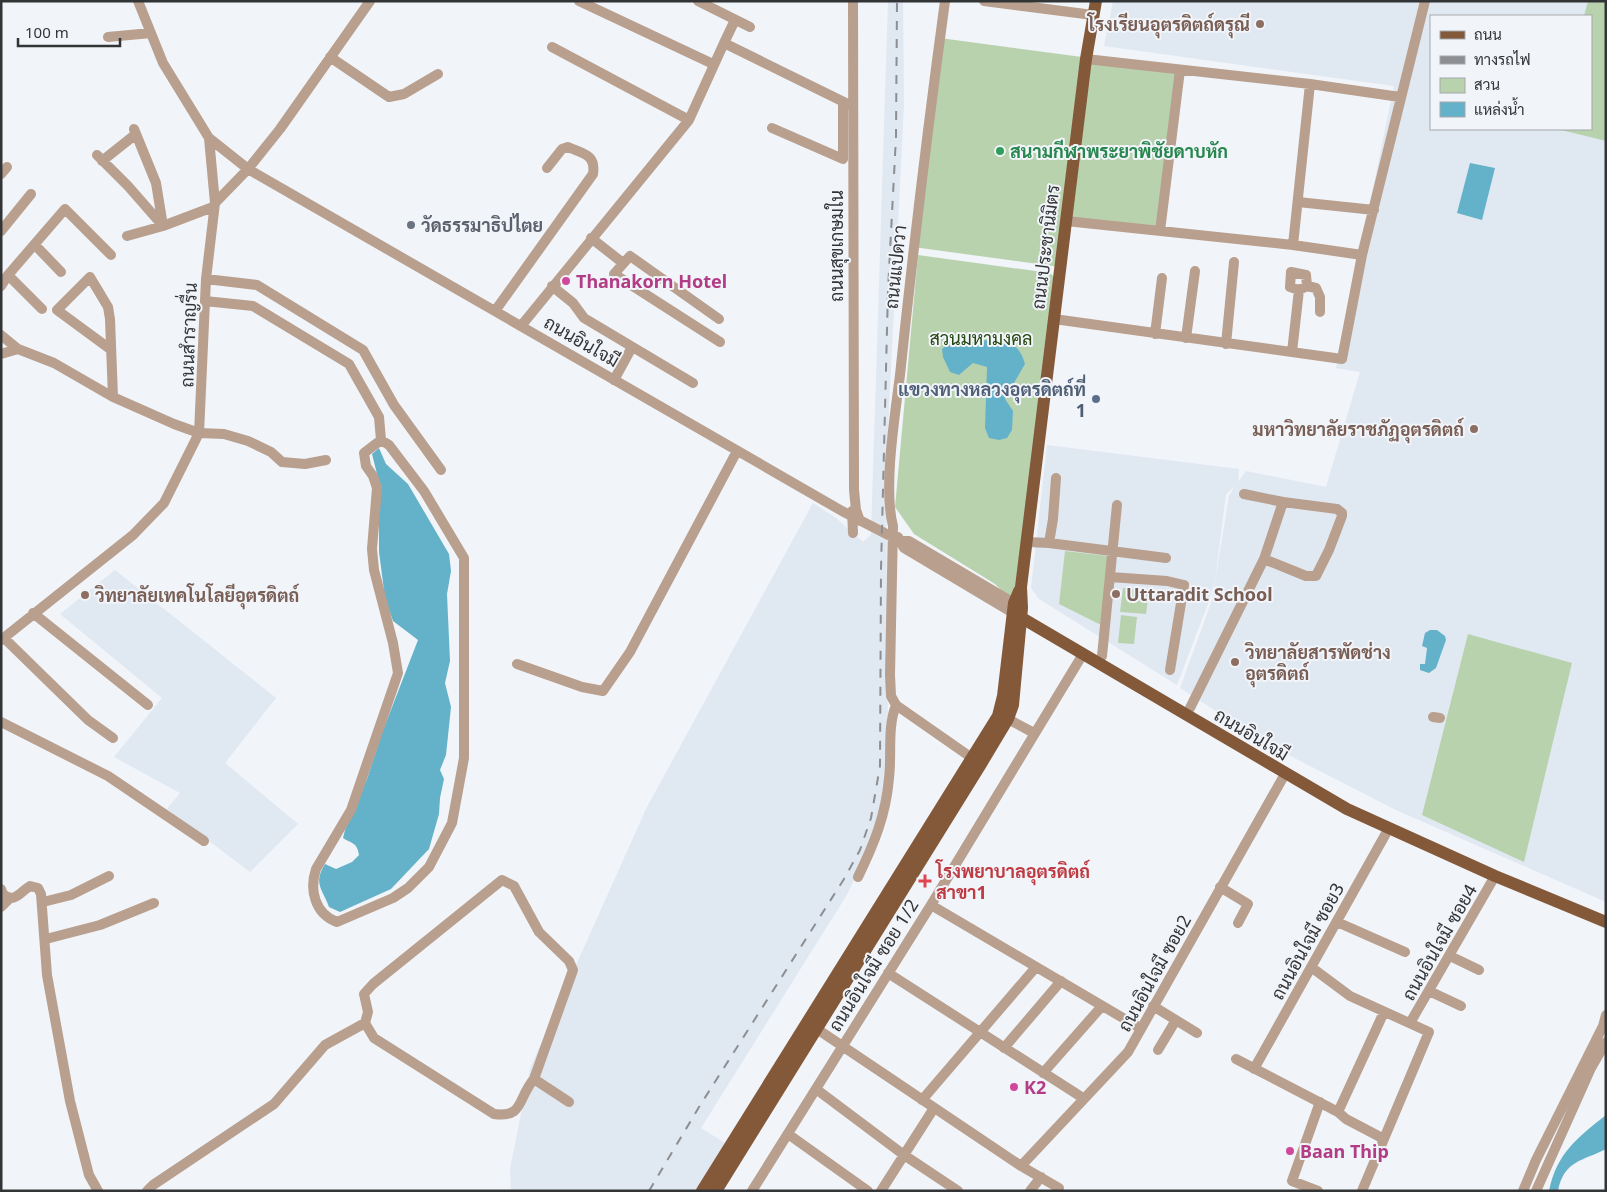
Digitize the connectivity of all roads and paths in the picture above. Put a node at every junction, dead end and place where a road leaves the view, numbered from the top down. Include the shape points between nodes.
1 (138, 1) edge
2 (370, 1) edge
3 (579, 1) edge
4 (698, 1) edge
5 (853, 1) edge
6 (946, 1) edge
7 (984, 1) edge
8 (1096, 1) edge
9 (1425, 1) edge
10 (1093, 15) junction
11 (735, 20) junction
12 (750, 27) dead end
13 (151, 33) junction
14 (108, 37) dead end
15 (724, 43) junction
16 (552, 47) dead end
17 (330, 57) junction
18 (1086, 59) junction
19 (713, 64) junction
20 (1180, 70) junction
21 (438, 74) dead end
22 (1310, 84) junction
23 (1400, 97) junction
24 (848, 104) junction
25 (689, 120) junction
26 (772, 128) dead end
27 (209, 138) junction
28 (547, 168) dead end
29 (248, 169) junction
30 (32, 194) dead end
31 (1298, 202) junction
32 (214, 205) junction
33 (1374, 210) junction
34 (1066, 222) junction
35 (163, 226) junction
36 (1, 231) edge
37 (1160, 232) junction
38 (126, 236) dead end
39 (591, 238) junction
40 (35, 245) junction
41 (1294, 245) junction
42 (111, 255) dead end
43 (1362, 255) junction
44 (1234, 262) dead end
45 (623, 263) junction
46 (1195, 271) dead end
47 (61, 272) dead end
48 (8, 275) junction
49 (1162, 278) dead end
50 (206, 279) junction
51 (1, 286) edge
52 (552, 286) junction
53 (205, 301) junction
54 (42, 309) dead end
55 (495, 311) junction
56 (1320, 312) dead end
57 (719, 319) dead end
58 (1054, 319) junction
59 (520, 326) junction
60 (1155, 334) junction
61 (1, 335) edge
62 (1186, 338) junction
63 (720, 342) dead end
64 (1226, 344) junction
65 (632, 347) junction
66 (18, 349) junction
67 (110, 350) junction
68 (1292, 352) junction
69 (1, 354) edge
70 (614, 380) junction
71 (693, 383) dead end
72 (113, 397) junction
73 (199, 433) junction
74 (381, 440) junction
75 (737, 450) junction
76 (326, 460) dead end
77 (441, 470) dead end
78 (1056, 478) dead end
79 (854, 490) junction
80 (1244, 494) dead end
81 (1283, 502) junction
82 (1117, 505) dead end
83 (842, 511) junction
84 (856, 518) junction
85 (892, 523) junction
86 (882, 532) junction
87 (853, 533) dead end
88 (896, 539) junction
89 (1027, 542) junction
90 (1049, 543) junction
91 (1112, 552) junction
92 (1166, 558) dead end
93 (1264, 559) junction
94 (1110, 577) junction
95 (1018, 610) junction
96 (33, 614) junction
97 (2, 639) edge
98 (1083, 654) junction
99 (1100, 660) junction
100 (517, 664) dead end
101 (1170, 670) dead end
102 (148, 704) dead end
103 (896, 705) junction
104 (1188, 712) junction
105 (1008, 719) junction
106 (1, 722) edge
107 (1034, 733) junction
108 (113, 738) dead end
109 (972, 758) junction
110 (1286, 770) junction
111 (1389, 828) junction
112 (204, 840) dead end
113 (109, 876) dead end
114 (1495, 876) junction
115 (858, 877) dead end
116 (1220, 887) junction
117 (1, 889) edge
118 (10, 898) junction
119 (43, 902) junction
120 (154, 903) dead end
121 (931, 905) junction
122 (1, 907) edge
123 (1605, 920) edge
124 (1338, 922) junction
125 (1238, 924) dead end
126 (46, 939) junction
127 (1405, 952) dead end
128 (1450, 956) junction
129 (1036, 967) junction
130 (1311, 968) junction
131 (1479, 970) dead end
132 (888, 973) junction
133 (1061, 982) junction
134 (1429, 991) junction
135 (1102, 1006) junction
136 (1153, 1006) junction
137 (1461, 1006) dead end
138 (1384, 1012) junction
139 (1606, 1015) edge
140 (1176, 1020) junction
141 (365, 1023) junction
142 (1410, 1024) junction
143 (1140, 1028) junction
144 (817, 1029) junction
145 (980, 1032) junction
146 (1197, 1033) dead end
147 (1606, 1042) edge
148 (842, 1046) junction
149 (1004, 1048) junction
150 (1158, 1050) dead end
151 (1236, 1059) dead end
152 (1254, 1069) junction
153 (1043, 1073) junction
154 (534, 1079) junction
155 (816, 1089) junction
156 (1083, 1098) junction
157 (922, 1100) junction
158 (569, 1102) dead end
159 (1320, 1102) junction
160 (934, 1108) junction
161 (1338, 1112) junction
162 (788, 1134) junction
163 (1384, 1139) junction
164 (904, 1154) junction
165 (1021, 1166) junction
166 (723, 1168) junction
167 (1041, 1177) junction
168 (1059, 1188) dead end
169 (757, 1189) edge
170 (98, 1191) edge
171 (147, 1191) edge
172 (702, 1191) edge
173 (716, 1191) edge
174 (868, 1191) edge
175 (880, 1191) edge
176 (958, 1191) edge
177 (1030, 1191) edge
178 (1318, 1191) edge
179 (1362, 1191) edge
180 (1523, 1191) edge
181 (1536, 1191) edge

1 - 13 street
2 - 17 street
3 - 19 street
4 - 11 street
5 - 24 street, ถนนสุขเกษมใน
6 - 85 street, ถนนแปดวา via 913,247 895,417 889,502
7 - 10 street
8 - 10 main road, ถนนประชานิมิตร
9 - 23 street
10 - 18 main road, ถนนประชานิมิตร
11 - 12 street
11 - 15 street
13 - 14 street
13 - 27 street via 163,63
15 - 19 street
15 - 24 street
16 - 25 street
17 - 21 street via 389,97 404,94
17 - 29 street
18 - 20 street
18 - 34 main road, ถนนประชานิมิตร
19 - 25 street
20 - 22 street
20 - 37 street
22 - 23 street
22 - 31 street
23 - 33 street
24 - 26 street via 843,159
24 - 79 street, ถนนสุขเกษมใน
25 - 39 street
27 - 29 street, ถนนอินใจมี
27 - 32 street, ถนนสำราญรื่น
28 - 55 street via 568,147 591,158 594,166 593,174
29 - 32 street
29 - 55 street, ถนนอินใจมี
30 - 36 street
31 - 33 street
31 - 41 street
32 - 35 street
32 - 50 street, ถนนสำราญรื่น
33 - 43 street
34 - 37 street
34 - 58 main road, ถนนประชานิมิตร
35 - 35 street via 156,183 135,132 99,158
35 - 38 street
37 - 41 street
39 - 45 street
39 - 52 street
40 - 42 street via 65,209
40 - 47 street
40 - 48 street
41 - 43 street
43 - 68 street via 1342,359
44 - 64 street
45 - 57 street via 630,256
45 - 63 street via 614,274
46 - 62 street
48 - 51 street
48 - 54 street
49 - 60 street
50 - 53 street, ถนนสำราญรื่น
50 - 77 street via 257,284 363,350 394,405
52 - 59 street
52 - 65 street via 573,303 584,318
53 - 73 street, ถนนสำราญรื่น
53 - 74 street via 253,306 349,364 379,417
55 - 59 street, ถนนอินใจมี
56 - 68 street via 1319,292 1316,288 1303,288
58 - 60 street
58 - 89 main road, ถนนประชานิมิตร
59 - 70 street, ถนนอินใจมี
60 - 62 street
61 - 66 street
62 - 64 street
64 - 68 street
65 - 70 street
65 - 71 street
66 - 69 street
66 - 72 street via 54,363
67 - 67 street via 58,310 90,277 108,306
67 - 72 street
70 - 75 street, ถนนอินใจมี
72 - 73 street
73 - 76 street via 224,434 248,441 271,452 282,462 296,465
73 - 96 street, ถนนสำราญรื่น via 164,503 133,535
74 - 74 street via 424,491 464,558 464,758 452,823 429,867 393,898 337,922 326,918 317,905 313,878 351,810 398,673 374,570 372,549 377,488 366,466 364,453
75 - 83 street, ถนนอินใจมี
75 - 100 street via 630,652 603,692
78 - 90 street
79 - 83 street via 848,506
79 - 84 street, ถนนสุขเกษมใน
80 - 81 street
81 - 93 street
81 - 93 street via 1336,509 1342,516 1316,576 1306,576
82 - 91 street
83 - 84 street, ถนนอินใจมี
84 - 86 street, ถนนอินใจมี
84 - 87 street, ถนนสุขเกษมใน
85 - 86 street via 888,530
85 - 88 street, ถนนแปดวา
86 - 88 street, ถนนอินใจมี
88 - 95 street, ถนนอินใจมี via 904,548
88 - 103 street via 890,675 891,696
89 - 90 street
89 - 95 main road, ถนนประชานิมิตร
90 - 91 street
91 - 92 street
91 - 94 street
93 - 104 street
94 - 99 street
94 - 101 street via 1182,582 1184,585
95 - 98 main road, ถนนอินใจมี
95 - 99 main road, ถนนอินใจมี
95 - 105 main road via 1012,705
95 - 109 main road via 1000,710
96 - 97 street, ถนนสำราญรื่น
96 - 102 street
97 - 108 street via 88,720
98 - 99 main road, ถนนอินใจมี
98 - 107 street, ถนนอินใจมี ซอย 1/2
99 - 104 main road, ถนนอินใจมี
103 - 109 street
103 - 115 street via 891,717 884,817
104 - 110 main road, ถนนอินใจมี
105 - 107 street
105 - 144 main road
106 - 112 street via 108,776
107 - 121 street, ถนนอินใจมี ซอย 1/2
109 - 166 main road
110 - 111 main road, ถนนอินใจมี via 1347,809
110 - 116 street, ถนนอินใจมี ซอย2
110 - 123 main road, ถนนอินใจมี
111 - 114 main road, ถนนอินใจมี
111 - 124 street, ถนนอินใจมี ซอย3
113 - 119 street via 71,895
114 - 123 main road, ถนนอินใจมี
114 - 128 street, ถนนอินใจมี ซอย4
116 - 125 street via 1248,904
116 - 136 street, ถนนอินใจมี ซอย2
117 - 118 street
118 - 119 street via 34,887 40,891
118 - 122 street
119 - 126 street
120 - 126 street via 100,925
121 - 129 street
121 - 132 street, ถนนอินใจมี ซอย 1/2
124 - 127 street
124 - 130 street, ถนนอินใจมี ซอย3
126 - 170 street via 47,974 70,1101 90,1175
128 - 131 street
128 - 134 street, ถนนอินใจมี ซอย4
129 - 133 street
129 - 145 street
130 - 138 street via 1350,996
130 - 152 street, ถนนอินใจมี ซอย3
132 - 145 street
132 - 148 street, ถนนอินใจมี ซอย 1/2
133 - 135 street
133 - 149 street
134 - 137 street
134 - 142 street, ถนนอินใจมี ซอย4
135 - 143 street
135 - 153 street
136 - 140 street
136 - 143 street, ถนนอินใจมี ซอย2
138 - 142 street
138 - 161 street
139 - 180 street
140 - 146 street
140 - 150 street
141 - 154 street via 374,1038 494,1114 508,1116 515,1112 525,1089
141 - 154 street via 368,1012 364,994 373,984 502,880 507,881 514,886 539,932 569,961 573,970
141 - 171 street via 326,1045 274,1104
142 - 163 street via 1429,1032
143 - 156 street, ถนนอินใจมี ซอย2 via 1128,1052
144 - 148 street
144 - 166 main road
145 - 149 street
145 - 157 street
147 - 181 street via 1591,1068
148 - 155 street, ถนนอินใจมี ซอย 1/2
148 - 157 street
149 - 153 street
151 - 152 street
152 - 159 street
153 - 156 street
154 - 158 street
155 - 162 street, ถนนอินใจมี ซอย 1/2
155 - 164 street
156 - 165 street, ถนนอินใจมี ซอย2
157 - 160 street
159 - 161 street
159 - 178 street via 1292,1181
160 - 164 street
160 - 165 street
161 - 163 street
162 - 169 street, ถนนอินใจมี ซอย 1/2
162 - 174 street
163 - 179 street
164 - 175 street
164 - 176 street
165 - 167 street
166 - 172 main road
166 - 173 main road
167 - 168 street
167 - 177 street

